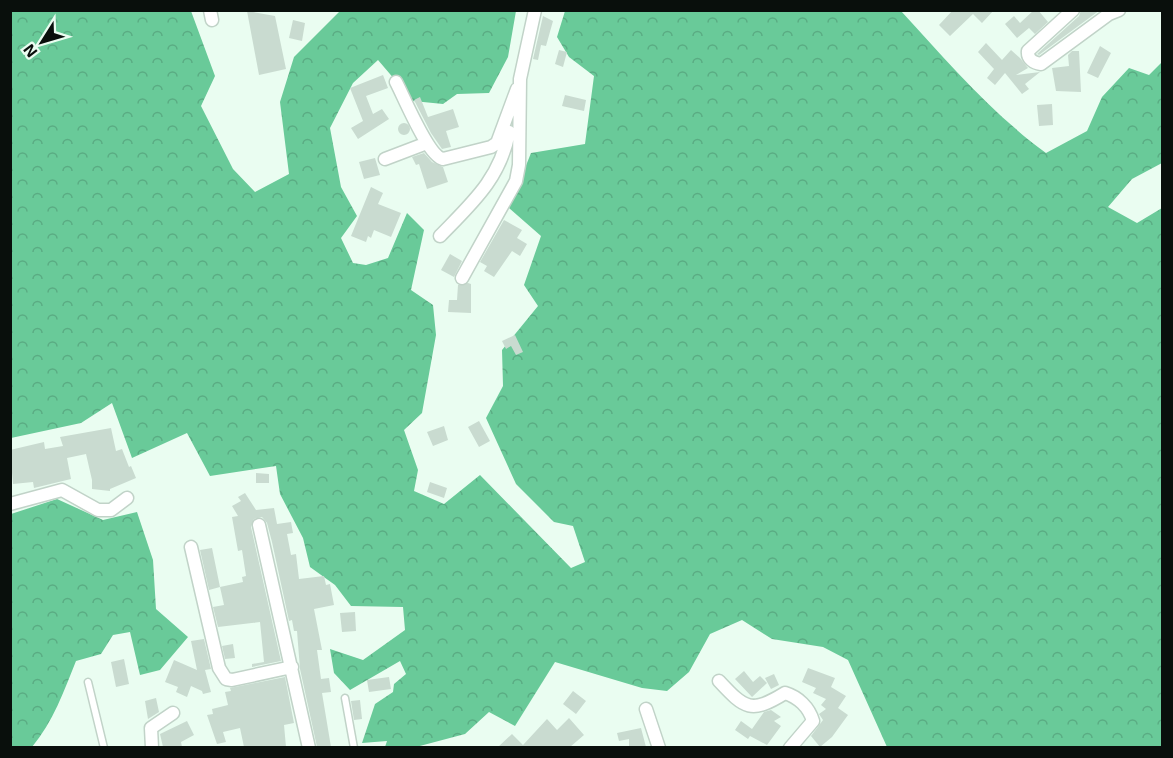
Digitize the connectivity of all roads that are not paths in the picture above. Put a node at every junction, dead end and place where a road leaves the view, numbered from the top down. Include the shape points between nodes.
1 (535, 10) edge
2 (1073, 10) edge
3 (1119, 10) edge
4 (520, 79) junction
5 (396, 82) dead end
6 (509, 110) junction
7 (428, 143) junction
8 (385, 159) dead end
9 (440, 236) dead end
10 (462, 278) dead end
11 (127, 498) dead end
12 (10, 504) edge
13 (260, 525) dead end
14 (191, 547) dead end
15 (292, 667) junction
16 (719, 681) dead end
17 (88, 682) dead end
18 (345, 698) dead end
19 (646, 709) dead end
20 (173, 713) dead end
21 (104, 747) edge
22 (152, 747) edge
23 (309, 747) edge
24 (354, 747) edge
25 (659, 747) edge
26 (790, 747) edge

1 - 4 street
2 - 3 street via 1028,51 1034,63 1041,64 1053,57
4 - 6 street
4 - 10 street via 516,181
5 - 7 street
6 - 7 street via 499,140 491,147 440,159
6 - 9 street via 509,133 502,158 482,195
7 - 8 street
11 - 12 street via 111,510 98,510 62,490
13 - 15 street
14 - 15 street via 219,668 226,679
15 - 23 street
16 - 26 street via 739,703 750,708 785,693 795,696 811,713 813,721
17 - 21 lane
18 - 24 lane
19 - 25 street
20 - 22 street via 151,728

